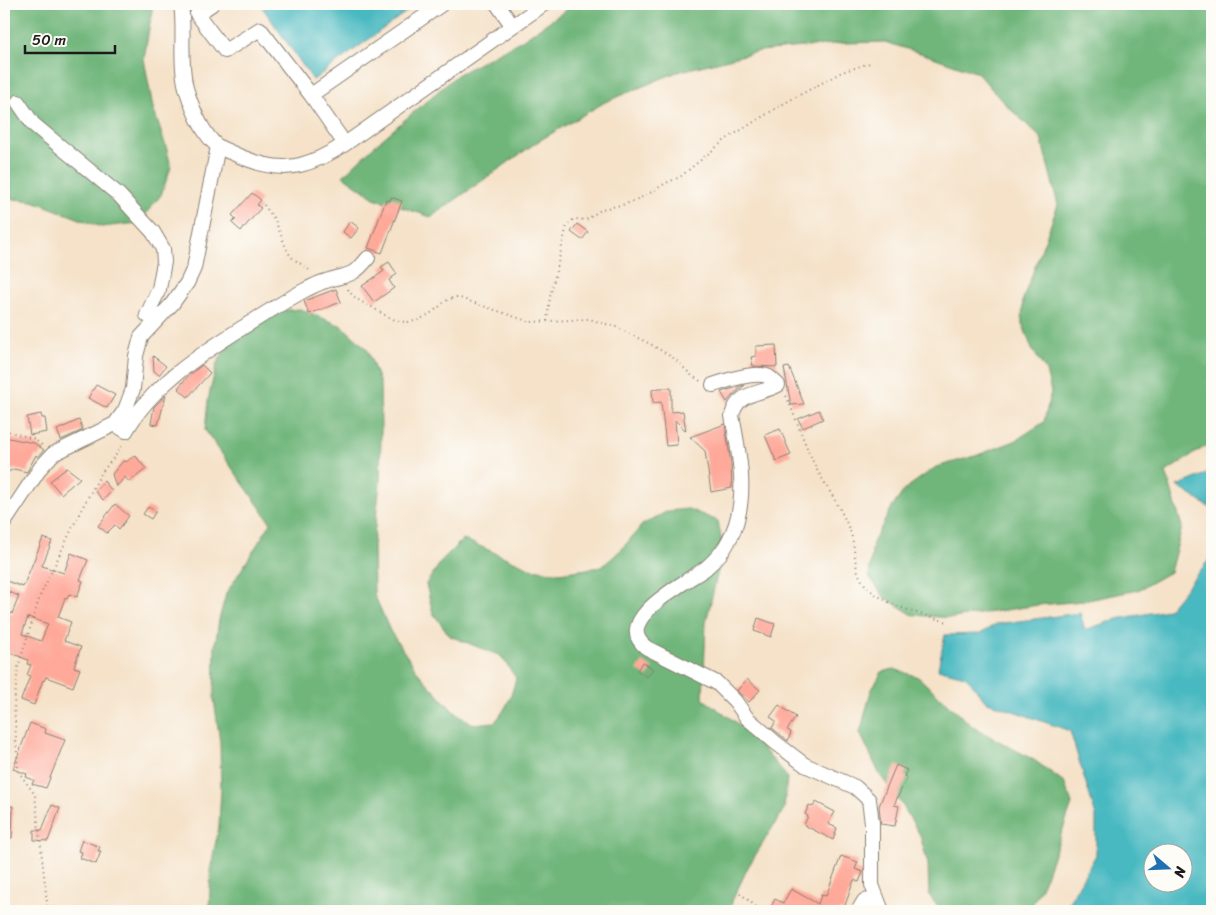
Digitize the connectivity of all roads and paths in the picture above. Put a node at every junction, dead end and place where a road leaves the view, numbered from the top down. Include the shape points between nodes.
1 (212, 4) edge
2 (442, 4) edge
3 (497, 4) edge
4 (544, 4) edge
5 (182, 10) edge
6 (197, 14) junction
7 (512, 26) junction
8 (870, 63) dead end
9 (311, 95) junction
10 (18, 102) dead end
11 (345, 144) junction
12 (218, 146) junction
13 (264, 205) dead end
14 (368, 258) dead end
15 (342, 278) junction
16 (313, 286) junction
17 (155, 321) junction
18 (547, 321) junction
19 (713, 385) joint
20 (778, 385) junction
21 (121, 428) junction
22 (4, 430) edge
23 (52, 455) junction
24 (4, 523) edge
25 (948, 622) dead end
26 (740, 893) dead end
27 (879, 905) edge
28 (48, 911) edge
29 (761, 911) edge
30 (858, 911) edge

1 - 6 street
2 - 9 street
3 - 7 street
4 - 7 street
5 - 6 street
5 - 12 street via 186,86 200,123
6 - 9 street via 225,51 260,29
7 - 11 street
8 - 18 path via 842,72 783,104 725,140 680,177 647,195 602,209 586,220 570,221 558,262
9 - 11 street
10 - 17 street via 33,124 119,194 164,249 159,289 148,314
11 - 12 street via 310,162 288,167 257,163
12 - 17 street via 194,268 172,304
13 - 16 path via 275,220 291,257 314,274
14 - 15 street via 354,272
15 - 16 street
15 - 18 path via 351,295 388,318 403,323 419,320 447,299 457,297 530,322
16 - 21 street via 207,351 155,393
17 - 21 street via 141,337 133,389
18 - 19 path via 589,319 616,327 652,344 675,359 691,375 706,385
19 - 20 street via 762,375
20 - 25 path via 851,535 862,582 889,602
20 - 27 street via 746,396 736,403 734,409 732,416 742,492 729,542 706,568 643,614 636,634 639,642 647,648 717,683 735,700 747,718 805,765 854,787 869,800 872,885
21 - 23 street
21 - 28 path via 120,450 102,472 80,512 40,596 18,668 14,705 18,771 35,795
22 - 23 path via 34,439
23 - 24 street
26 - 29 path
27 - 30 street via 864,901

